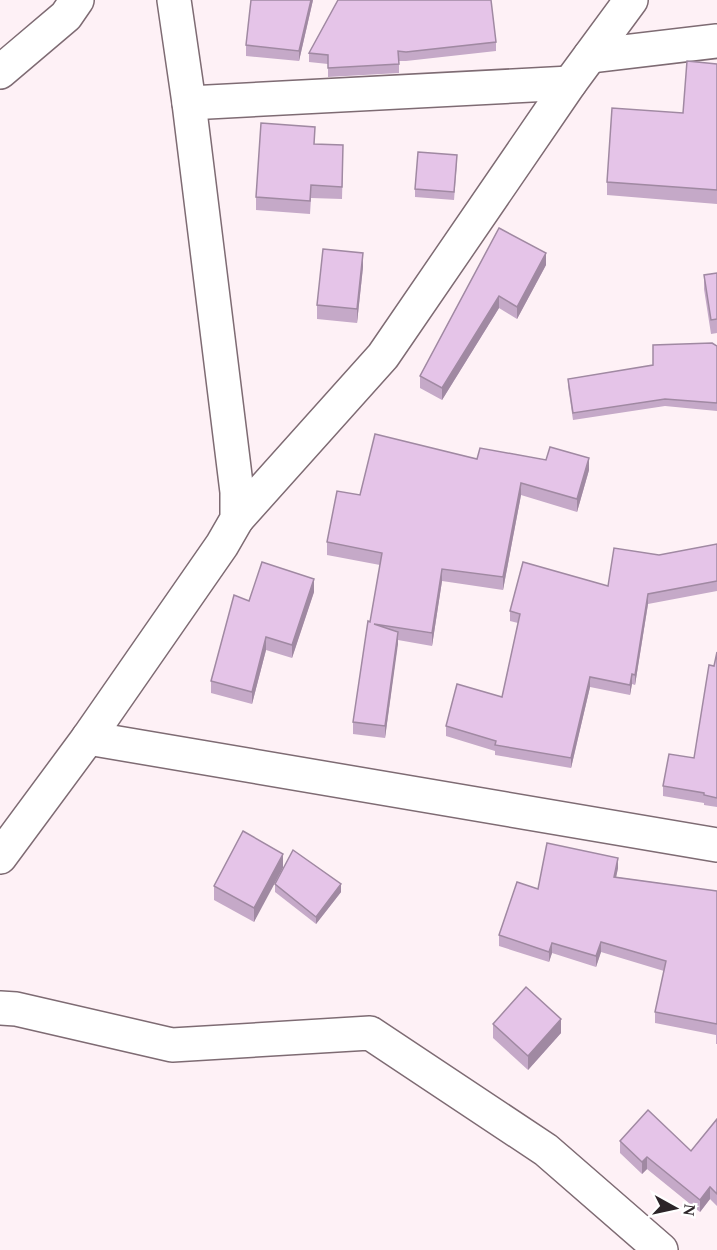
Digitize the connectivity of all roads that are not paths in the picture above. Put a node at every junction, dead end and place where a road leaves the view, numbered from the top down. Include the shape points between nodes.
1 (77, 0) edge
2 (174, 0) edge
3 (631, 0) edge
4 (717, 41) edge
5 (590, 56) junction
6 (0, 72) edge
7 (570, 83) junction
8 (189, 103) junction
9 (237, 519) junction
10 (88, 738) junction
11 (717, 844) edge
12 (0, 857) edge
13 (0, 1008) edge
14 (661, 1250) edge

1 - 6 street via 66,16
2 - 8 street
3 - 5 street
4 - 5 street
5 - 7 street
7 - 8 street
7 - 9 street via 383,356
8 - 9 street via 237,492
9 - 10 street
10 - 11 street
10 - 12 street
13 - 14 street via 172,1045 370,1033 546,1150

